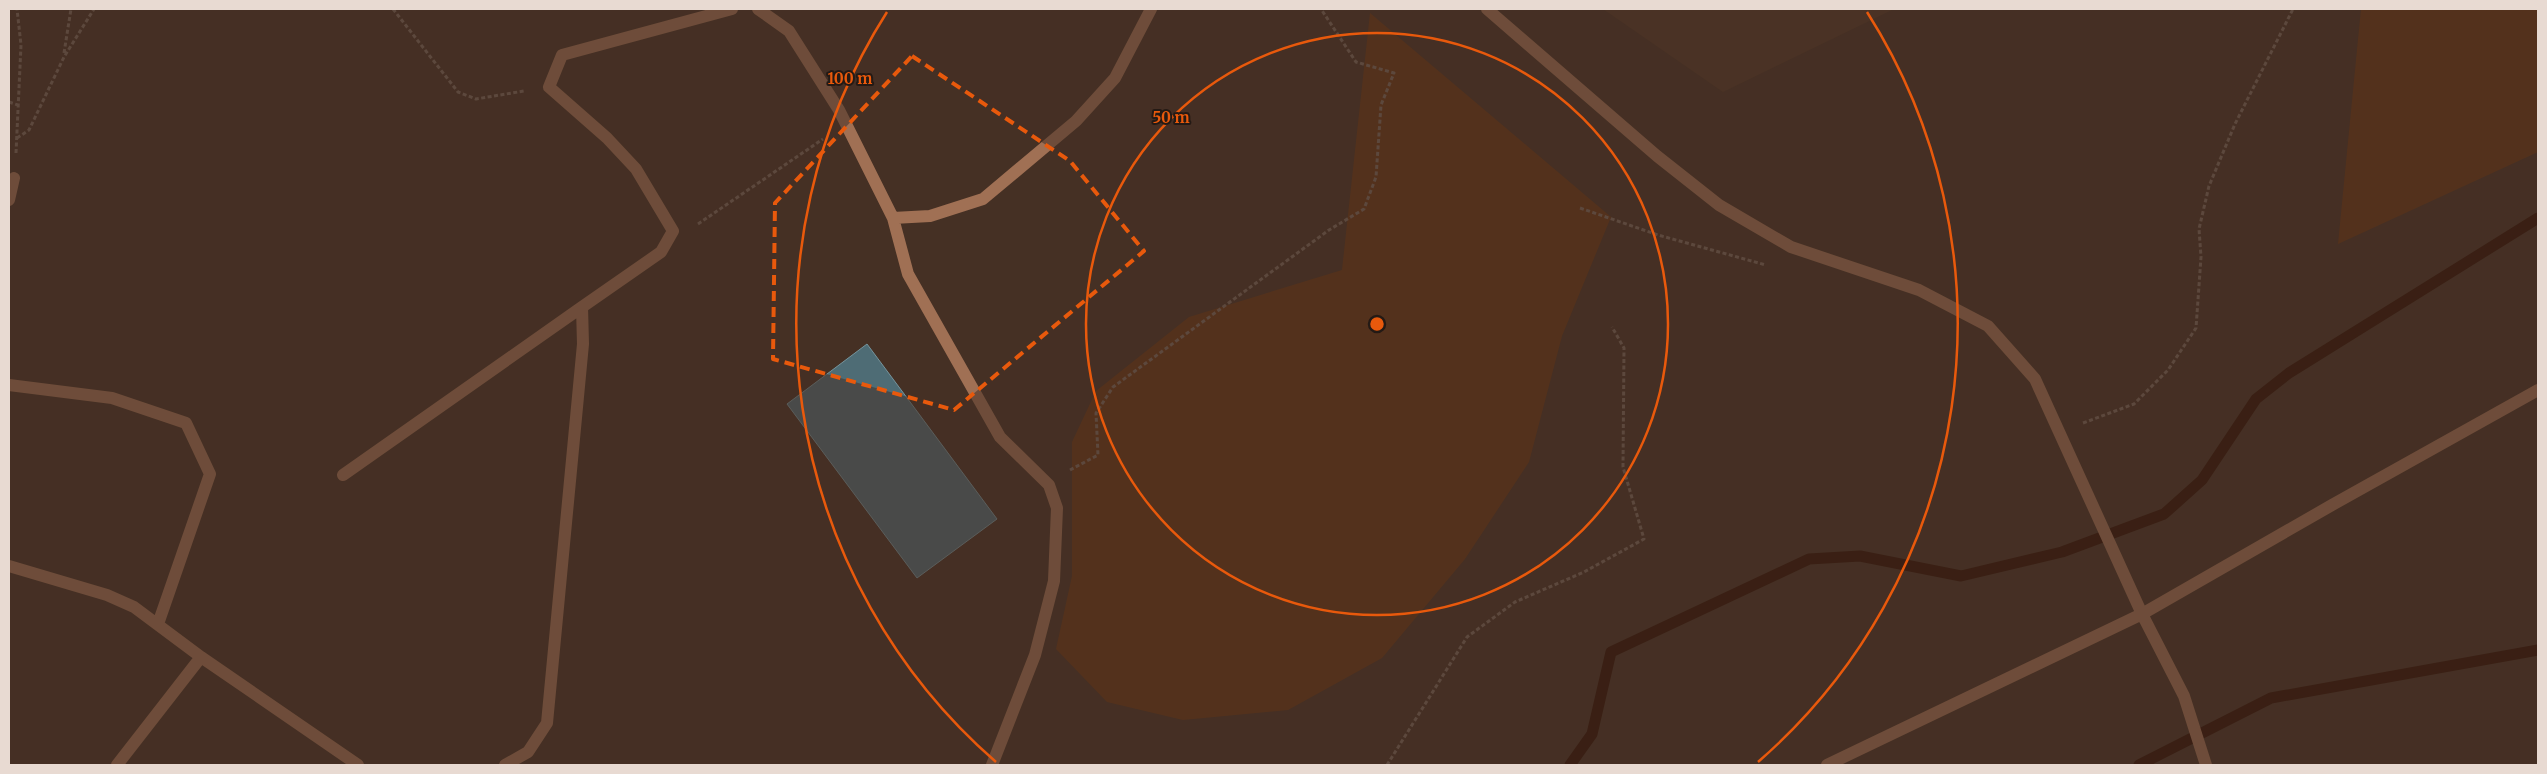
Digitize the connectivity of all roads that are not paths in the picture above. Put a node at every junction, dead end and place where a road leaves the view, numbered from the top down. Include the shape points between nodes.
1 (732, 9) edge
2 (758, 9) edge
3 (1151, 9) edge
4 (1487, 9) edge
5 (14, 178) road end
6 (9, 200) edge
7 (893, 218) junction
8 (582, 307) junction
9 (9, 384) edge
10 (2538, 390) edge
11 (343, 475) dead end
12 (9, 566) edge
13 (2142, 614) junction
14 (158, 624) junction
15 (201, 658) junction
16 (117, 765) edge
17 (358, 765) edge
18 (505, 765) edge
19 (992, 765) edge
20 (1827, 765) edge
21 (2206, 765) edge

1 - 8 street via 562,55 549,87 636,168 673,231 661,252
2 - 7 street via 789,31 846,124
3 - 7 street via 1115,78 1076,121 983,199 930,216
4 - 13 street via 1711,199 1791,247 1919,290 1988,326 2035,379
5 - 6 street
7 - 19 street via 908,274 1000,437 1049,485 1057,508 1054,581 1035,655
8 - 11 street
8 - 18 street via 583,344 547,723 528,752
9 - 14 street via 112,398 186,423 210,474
10 - 13 street
12 - 14 street via 107,596 134,607
13 - 20 street
13 - 21 street via 2184,696
14 - 15 street
15 - 16 street
15 - 17 street

